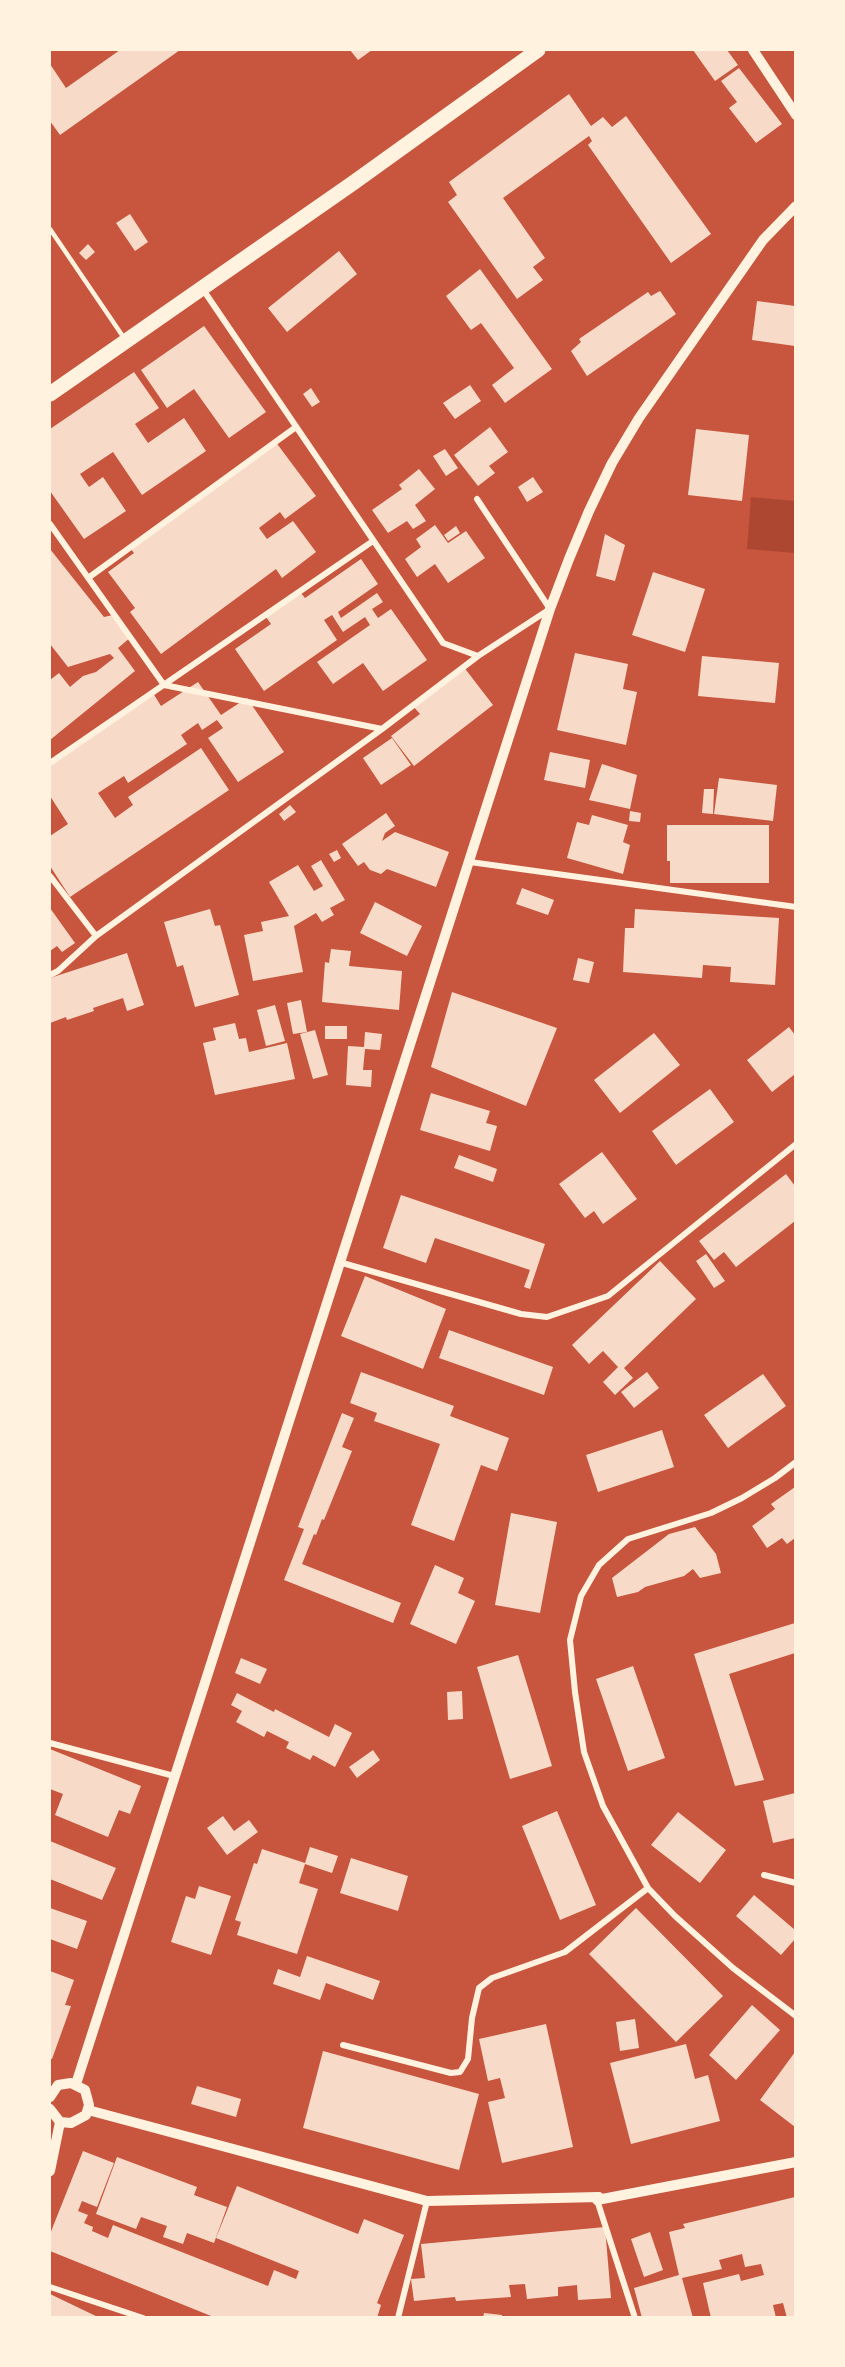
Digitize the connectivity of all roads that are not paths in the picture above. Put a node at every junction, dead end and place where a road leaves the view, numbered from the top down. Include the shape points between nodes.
1 (538, 50) edge
2 (753, 50) edge
3 (795, 114) edge
4 (795, 206) edge
5 (50, 229) edge
6 (202, 288) junction
7 (126, 341) junction
8 (50, 394) edge
9 (296, 427) junction
10 (477, 499) dead end
11 (50, 524) edge
12 (373, 541) junction
13 (88, 578) junction
14 (550, 609) junction
15 (478, 656) junction
16 (164, 685) junction
17 (382, 729) junction
18 (50, 764) edge
19 (470, 862) junction
20 (50, 876) edge
21 (795, 907) edge
22 (96, 936) junction
23 (50, 975) edge
24 (795, 1144) edge
25 (339, 1262) junction
26 (795, 1462) edge
27 (50, 1743) edge
28 (174, 1776) junction
29 (764, 1875) dead end
30 (795, 1883) edge
31 (648, 1888) junction
32 (795, 2016) edge
33 (343, 2045) dead end
34 (76, 2084) junction
35 (50, 2097) edge
36 (50, 2109) edge
37 (88, 2110) junction
38 (60, 2122) junction
39 (795, 2162) edge
40 (50, 2171) edge
41 (597, 2200) junction
42 (427, 2201) junction
43 (50, 2287) edge
44 (142, 2318) edge
45 (398, 2318) edge
46 (634, 2318) edge

1 - 6 main road
2 - 3 street
4 - 14 street via 763,240 639,418 589,511
5 - 7 lane
6 - 7 main road
6 - 9 street
7 - 8 main road
9 - 12 street
9 - 13 street
10 - 14 street
11 - 13 street
12 - 15 street via 443,643
12 - 16 street
13 - 16 street
14 - 15 street
14 - 19 street
15 - 17 street
16 - 17 street
16 - 18 street
17 - 22 street
19 - 21 street
19 - 25 street
20 - 22 street
22 - 23 street
24 - 25 street via 608,1296 547,1317 521,1314
25 - 28 street
26 - 31 street via 775,1478 711,1513 628,1539 599,1564 581,1596 570,1640 584,1752 603,1806
27 - 28 street
28 - 34 street
29 - 30 street
31 - 32 street via 733,1968
31 - 33 street via 565,1952 492,1978 479,1988 468,2060 460,2072
34 - 35 street via 58,2085
34 - 37 street via 87,2094
36 - 38 street
37 - 38 street via 77,2122
37 - 42 street
38 - 40 street
39 - 41 street
41 - 42 street via 599,2197
41 - 46 street
42 - 45 street
43 - 44 street

